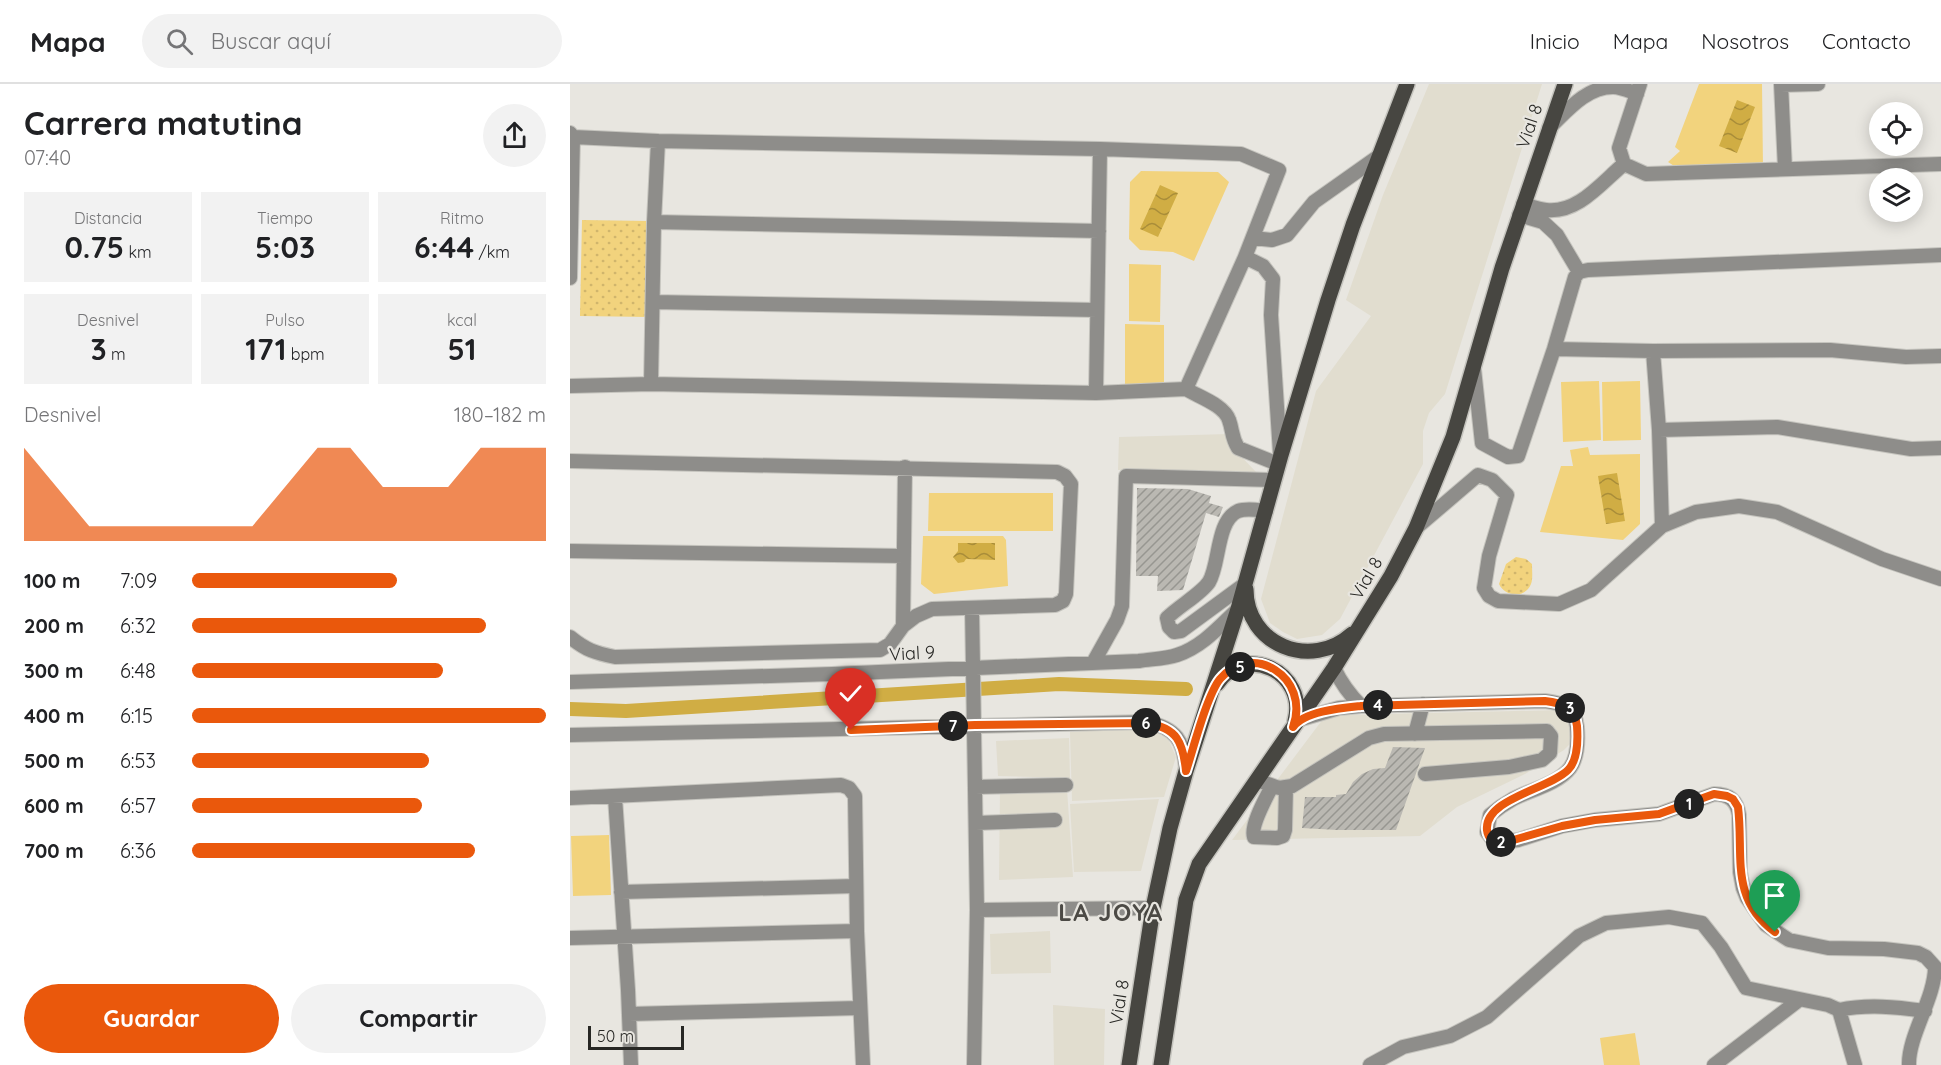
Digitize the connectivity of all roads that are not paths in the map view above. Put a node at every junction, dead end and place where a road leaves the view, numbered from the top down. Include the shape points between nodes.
1 (1407, 84) edge
2 (1565, 84) edge
3 (1818, 84) edge
4 (1781, 85) edge
5 (1639, 89) edge
6 (1548, 129) junction
7 (571, 135) edge
8 (658, 141) junction
9 (1100, 149) junction
10 (1379, 156) junction
11 (1624, 164) junction
12 (1941, 164) edge
13 (1785, 169) junction
14 (571, 178) edge
15 (1521, 210) junction
16 (654, 222) junction
17 (1099, 231) junction
18 (1253, 238) junction
19 (570, 249) edge
20 (1941, 255) edge
21 (1245, 257) junction
22 (1579, 272) junction
23 (570, 278) edge
24 (653, 302) junction
25 (1097, 310) junction
26 (1554, 349) junction
27 (1653, 351) junction
28 (1941, 356) edge
29 (1474, 366) junction
30 (651, 384) junction
31 (570, 386) edge
32 (1186, 389) junction
33 (1096, 393) junction
34 (1659, 430) junction
35 (1941, 448) edge
36 (1279, 459) junction
37 (570, 461) edge
38 (905, 467) junction
39 (1274, 480) junction
40 (1266, 511) junction
41 (1662, 526) junction
42 (1416, 528) junction
43 (570, 551) edge
44 (904, 556) junction
45 (1247, 577) junction
46 (1941, 579) edge
47 (972, 608) junction
48 (1238, 609) junction
49 (1363, 622) junction
50 (903, 626) junction
51 (570, 637) edge
52 (1092, 663) junction
53 (974, 668) junction
54 (1334, 668) junction
55 (570, 682) edge
56 (1211, 696) junction
57 (1423, 704) junction
58 (1361, 706) junction
59 (1295, 724) junction
60 (975, 725) junction
61 (1415, 734) junction
62 (570, 735) edge
63 (1186, 771) junction
64 (1425, 774) dead end
65 (1257, 780) junction
66 (1066, 785) dead end
67 (1272, 786) junction
68 (975, 787) junction
69 (1286, 788) junction
70 (615, 797) junction
71 (570, 798) edge
72 (1055, 820) dead end
73 (976, 823) junction
74 (856, 886) junction
75 (621, 892) junction
76 (1153, 908) junction
77 (977, 910) junction
78 (857, 931) junction
79 (624, 936) junction
80 (570, 938) edge
81 (1799, 1000) junction
82 (859, 1008) junction
83 (1839, 1010) junction
84 (1925, 1011) junction
85 (629, 1014) junction
86 (1163, 1061) edge
87 (631, 1065) edge
88 (863, 1065) edge
89 (974, 1065) edge
90 (1130, 1065) edge
91 (1370, 1065) edge
92 (1714, 1065) edge
93 (1854, 1065) edge
94 (1909, 1065) edge

1 - 10 main road, Vial 8
2 - 6 main road, Vial 8
3 - 4 street
4 - 13 street
5 - 6 street via 1595,90 1579,99
5 - 11 street via 1619,148
6 - 15 main road, Vial 8
7 - 8 street
7 - 14 street
8 - 9 street
8 - 16 street
9 - 17 street
9 - 18 street via 1241,154 1279,170
10 - 18 street via 1314,202 1287,235 1272,240
10 - 36 main road, Vial 8 via 1328,300
11 - 13 street via 1646,174
11 - 15 street via 1594,192 1565,209
12 - 13 street
14 - 19 street
15 - 22 street via 1557,235
15 - 29 main road, Vial 8
16 - 17 street
16 - 24 street
17 - 25 street
18 - 21 street
19 - 23 street
20 - 22 street
21 - 32 street
21 - 36 street via 1263,266 1274,279 1271,315
22 - 26 street
24 - 25 street
24 - 30 street
25 - 33 street
26 - 27 street
26 - 29 street via 1518,456 1508,457 1482,443
27 - 28 street via 1830,350
27 - 34 street
29 - 42 main road, Vial 8 via 1453,437
30 - 31 street
30 - 33 street
32 - 33 street
32 - 36 street via 1222,410 1238,448
34 - 35 street via 1777,428 1911,449
34 - 41 street
36 - 39 main road, Vial 8
37 - 38 street
38 - 44 street
38 - 47 street via 1057,472 1071,484 1063,601 1050,607
39 - 40 main road, Vial 8
39 - 52 street via 1126,476 1122,606
40 - 45 main road, Vial 8
40 - 45 street via 1236,512 1225,524 1211,578 1167,618 1169,627 1174,632 1181,631
41 - 42 street via 1591,590 1559,604 1498,601 1484,588 1507,495 1492,480 1478,475
41 - 46 street via 1696,512 1738,506 1777,512 1882,559
42 - 49 main road, Vial 8
43 - 44 street
44 - 50 street
45 - 48 main road, Vial 8
45 - 49 main road via 1250,612 1261,630 1286,648 1307,652 1328,649 1346,639
47 - 50 street via 932,609
47 - 53 street
48 - 52 street, Vial 9 via 1207,638 1177,655
48 - 56 main road, Vial 8
49 - 54 main road, Vial 8
50 - 51 street via 890,645 880,650 821,653 615,657 597,654
52 - 53 street, Vial 9
53 - 55 street, Vial 9
53 - 60 street
54 - 58 street via 1349,695
54 - 59 main road, Vial 8
56 - 59 main road via 1220,680 1234,669 1251,664 1269,667 1284,677 1294,692
56 - 63 main road, Vial 8
57 - 58 street
57 - 61 street
57 - 84 street via 1545,701 1561,703 1574,714 1577,741 1569,769 1490,815 1487,832 1494,841 1518,840 1595,820 1659,814 1714,794 1733,799 1738,807 1743,888 1766,925 1789,940 1805,944 1884,949 1926,957 1935,973
58 - 59 street via 1338,708
59 - 65 main road, Vial 8
60 - 62 street
60 - 63 street via 1158,725 1180,742
60 - 68 street
61 - 64 street via 1547,731 1551,736 1550,753 1542,760 1509,767
61 - 69 street via 1369,738
63 - 76 main road, Vial 8
65 - 67 street
65 - 86 main road, Vial 8 via 1199,864 1186,900
66 - 68 street
67 - 69 street
67 - 69 street via 1256,820 1254,837 1283,836
68 - 73 street
70 - 71 street
70 - 74 street via 841,785 855,796
70 - 75 street
72 - 73 street
73 - 77 street
74 - 75 street
74 - 78 street
75 - 79 street
76 - 77 street
76 - 90 main road, Vial 8
77 - 89 street
78 - 79 street
78 - 82 street
79 - 80 street
79 - 85 street
81 - 83 street
81 - 91 street via 1746,988 1702,923 1669,917 1606,923 1579,936 1487,1017 1450,1036 1403,1047
81 - 92 street
82 - 85 street
82 - 88 street
83 - 84 street via 1876,1006
83 - 93 street
84 - 94 street
85 - 87 street

